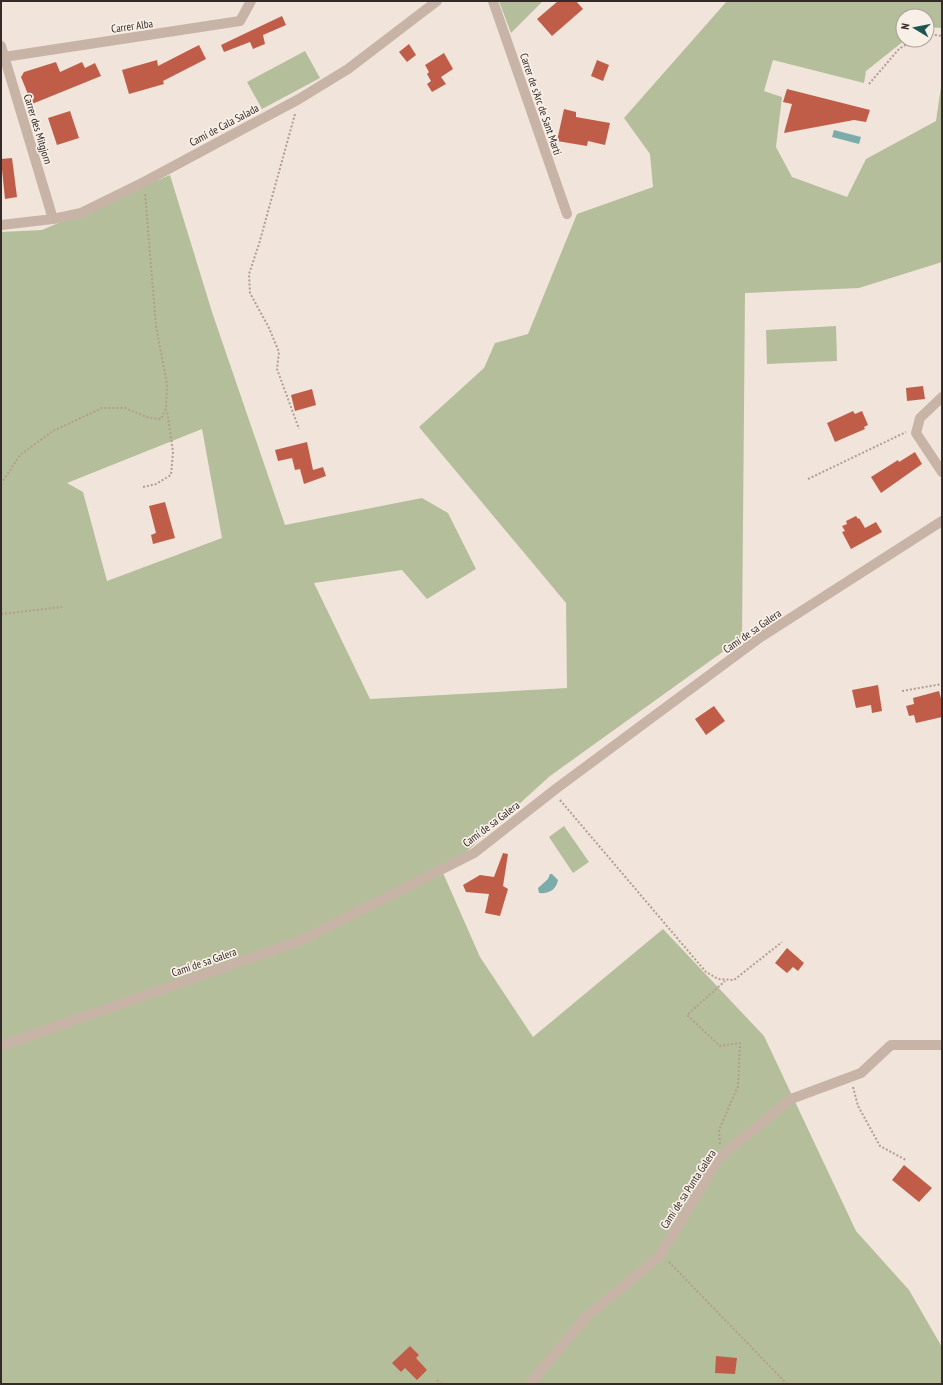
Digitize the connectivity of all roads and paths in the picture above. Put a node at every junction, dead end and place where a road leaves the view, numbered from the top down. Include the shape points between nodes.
1 (251, 1) edge
2 (437, 1) edge
3 (493, 1) edge
4 (1, 46) edge
5 (901, 48) edge
6 (4, 57) junction
7 (869, 84) dead end
8 (298, 99) junction
9 (144, 182) junction
10 (567, 214) dead end
11 (53, 219) junction
12 (1, 226) edge
13 (942, 397) edge
14 (166, 408) junction
15 (918, 427) junction
16 (299, 429) dead end
17 (942, 472) edge
18 (808, 479) dead end
19 (1, 484) edge
20 (143, 487) dead end
21 (942, 521) edge
22 (62, 607) dead end
23 (1, 614) edge
24 (942, 684) edge
25 (902, 691) dead end
26 (553, 791) junction
27 (782, 942) dead end
28 (724, 981) junction
29 (942, 1045) edge
30 (1, 1046) edge
31 (850, 1076) junction
32 (720, 1157) junction
33 (906, 1160) dead end
34 (659, 1257) junction
35 (437, 1380) dead end
36 (441, 1384) edge
37 (530, 1384) edge
38 (787, 1384) edge

1 - 6 street, Carrer Alba via 240,22
2 - 8 street, Camí de Cala Salada via 348,69
3 - 10 street, Carrer de s'Arc de Sant Marti
4 - 6 street, Carrer des Mitgjorn
5 - 7 path
6 - 11 street, Carrer des Mitgjorn
8 - 9 street, Camí de Cala Salada
8 - 16 path via 249,274 250,293 279,352 277,369
9 - 11 street, Camí de Cala Salada via 81,213
9 - 14 path via 156,326 167,384
11 - 12 street, Camí de Cala Salada
13 - 15 street via 920,418
14 - 19 path via 161,419 149,418 125,408 102,408 53,431 20,455
14 - 20 path via 173,452 171,474 156,484
15 - 17 street via 916,434
15 - 18 path
21 - 26 street, Camí de sa Galera via 758,639
22 - 23 path
24 - 25 path
26 - 28 path via 706,972
26 - 30 street, Camí de sa Galera via 474,853 302,940
27 - 28 path via 734,980
28 - 32 path via 687,1015 720,1046 740,1043 738,1086 719,1130
29 - 31 street, Camí de sa Punta Galera via 891,1046 861,1073
31 - 32 street, Camí de sa Punta Galera via 791,1099
31 - 33 path via 858,1106 880,1146
32 - 34 street, Camí de sa Punta Galera
34 - 37 street, Camí de sa Punta Galera via 586,1317
34 - 38 path via 669,1262
35 - 36 path

